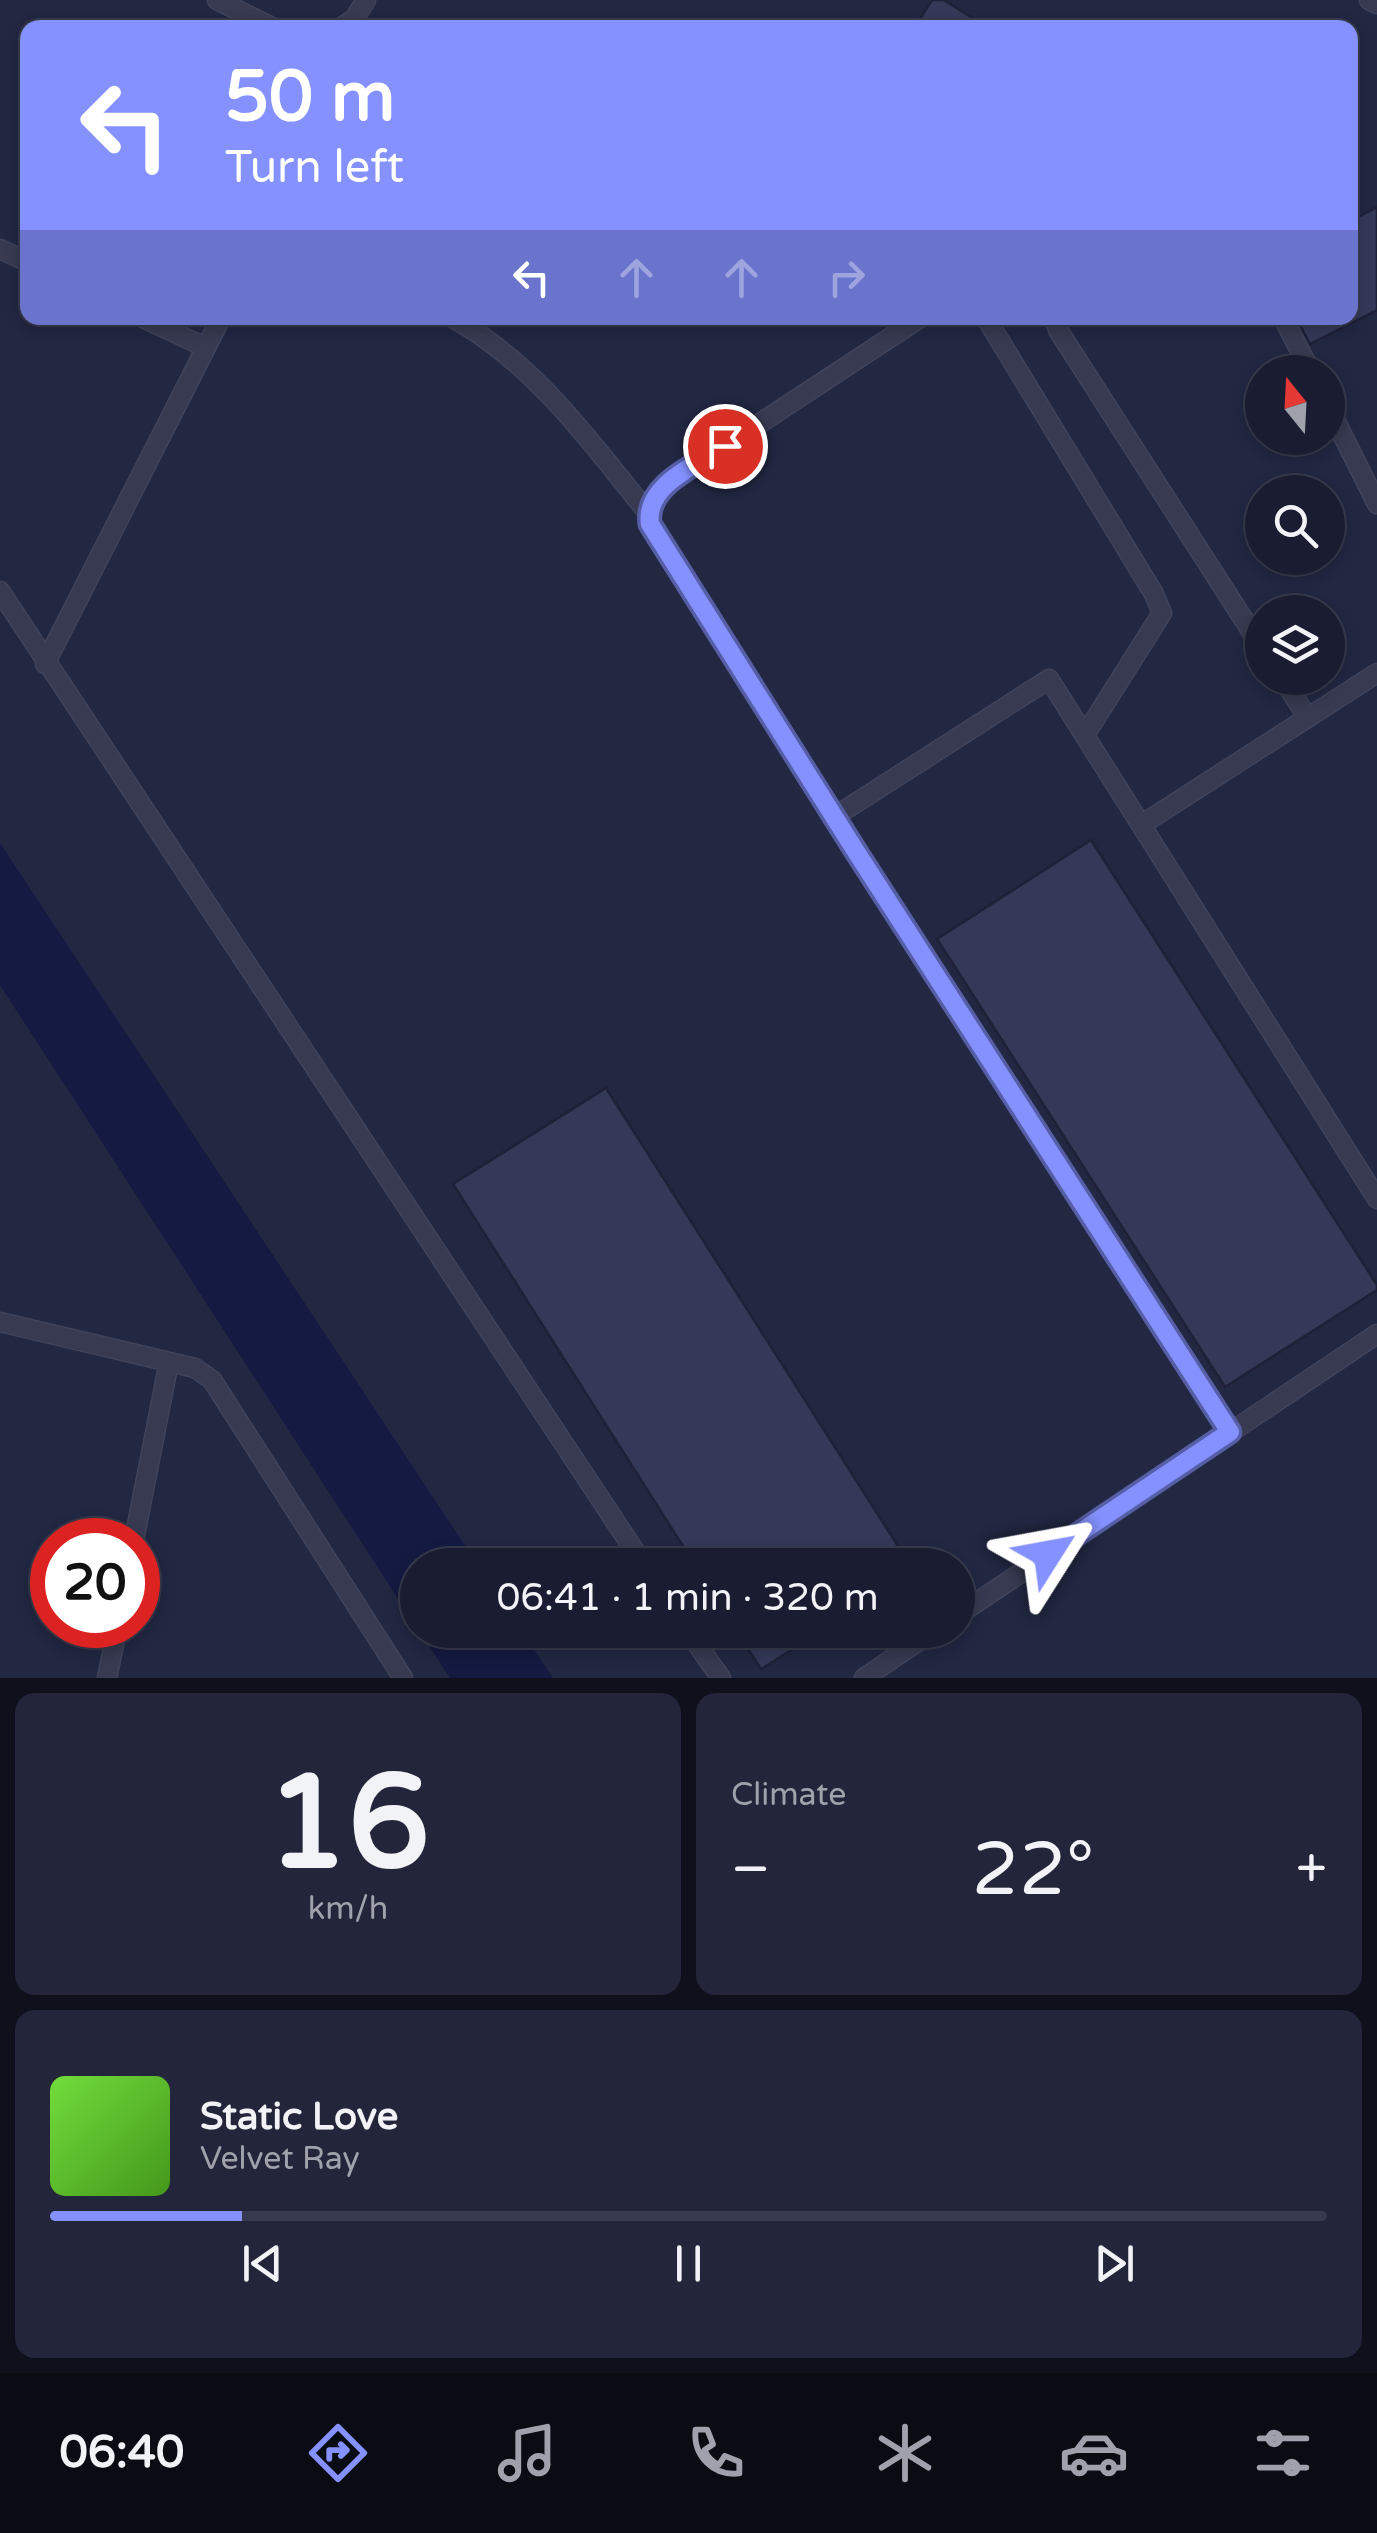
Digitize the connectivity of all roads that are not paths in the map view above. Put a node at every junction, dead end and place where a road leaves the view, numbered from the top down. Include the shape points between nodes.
1 (217, 0) edge
2 (1368, 0) edge
3 (1377, 4) edge
4 (258, 20) edge
5 (158, 325) edge
6 (217, 325) edge
7 (464, 325) edge
8 (909, 325) edge
9 (990, 325) edge
10 (1056, 325) edge
11 (1286, 325) edge
12 (205, 347) junction
13 (1302, 355) edge
14 (1345, 440) edge
15 (1377, 504) edge
16 (648, 513) junction
17 (0, 592) edge
18 (1245, 622) edge
19 (45, 664) junction
20 (1377, 673) edge
21 (1293, 695) edge
22 (1308, 718) junction
23 (1084, 735) junction
24 (834, 817) junction
25 (1141, 825) junction
26 (1377, 1199) edge
27 (0, 1322) edge
28 (1377, 1334) edge
29 (169, 1362) junction
30 (1230, 1432) junction
31 (138, 1518) edge
32 (633, 1548) edge
33 (975, 1604) edge
34 (113, 1648) edge
35 (700, 1648) edge
36 (909, 1648) edge
37 (107, 1678) edge
38 (403, 1678) edge
39 (721, 1678) edge
40 (864, 1678) edge

1 - 4 lane
2 - 3 lane
5 - 12 lane
6 - 12 lane
7 - 16 lane via 564,409
8 - 16 lane via 660,489
9 - 23 lane via 1162,613
10 - 18 lane
11 - 13 lane
12 - 19 lane
14 - 15 lane
16 - 24 lane
17 - 19 lane
19 - 32 lane
20 - 22 lane
21 - 22 lane
22 - 25 lane
23 - 24 lane via 1049,679
23 - 25 lane
24 - 30 lane
25 - 26 lane
27 - 29 lane
28 - 30 lane
29 - 31 lane
29 - 38 lane via 212,1380
30 - 33 lane
34 - 37 lane
35 - 39 lane
36 - 40 lane

